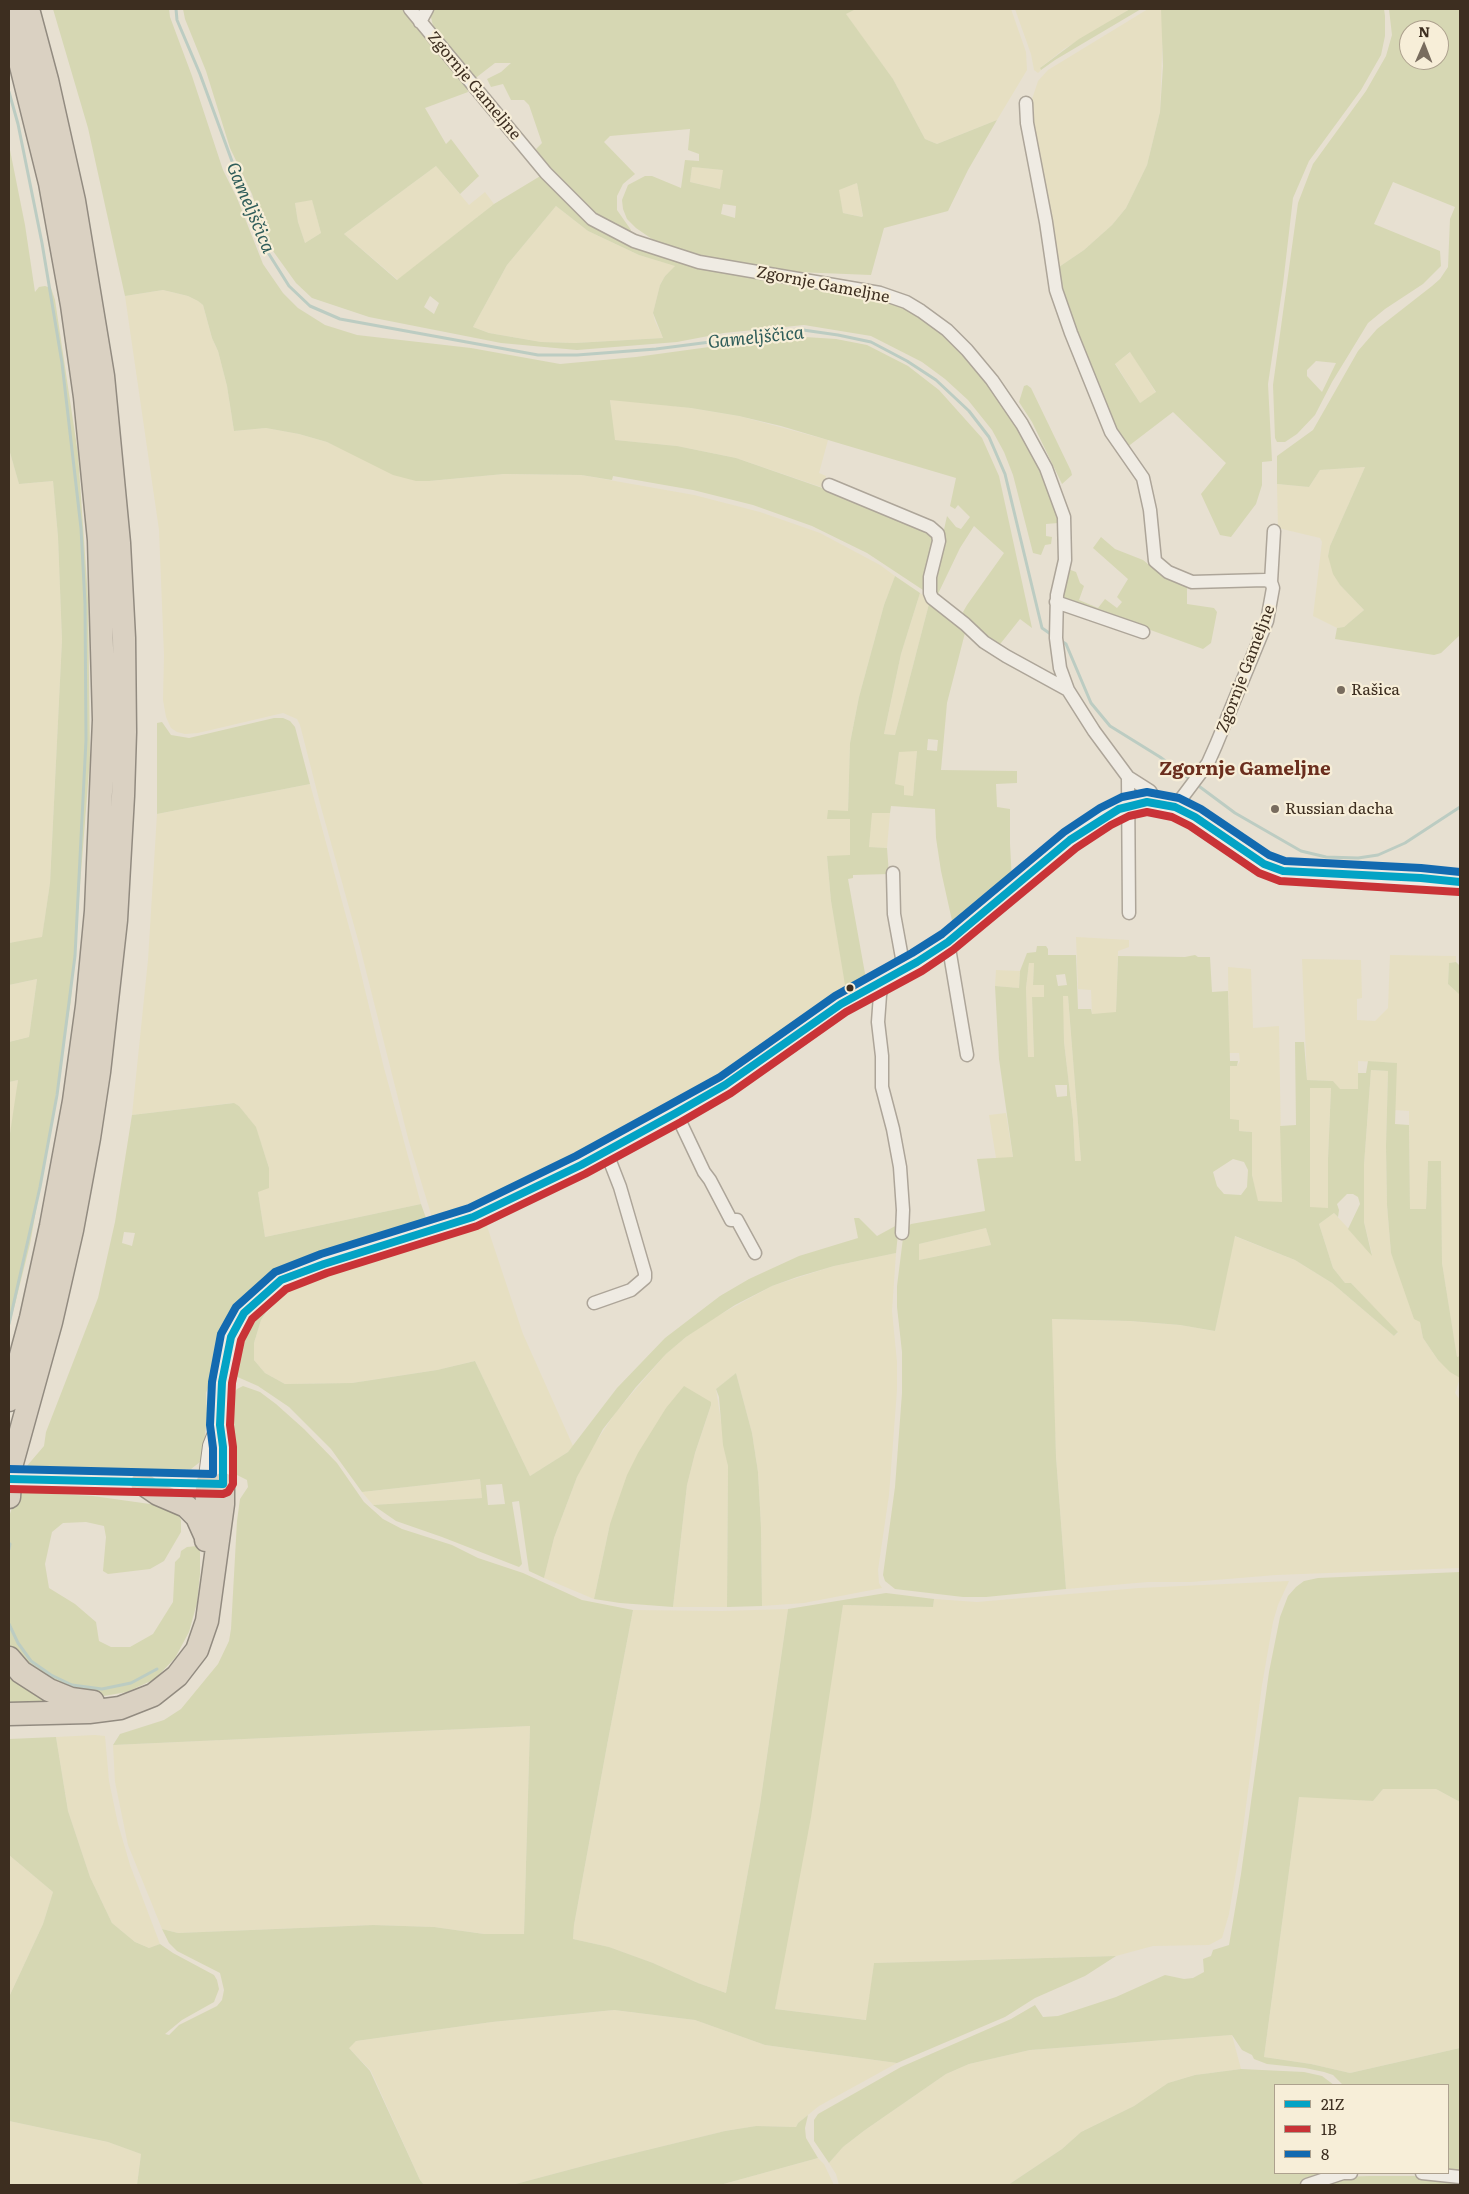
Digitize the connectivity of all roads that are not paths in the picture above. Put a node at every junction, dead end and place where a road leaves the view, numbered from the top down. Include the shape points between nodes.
1 (28, 9) edge
2 (410, 9) edge
3 (426, 9) edge
4 (9, 17) edge
5 (420, 22) junction
6 (1026, 103) dead end
7 (829, 486) dead end
8 (1274, 531) dead end
9 (1271, 582) junction
10 (1056, 602) junction
11 (1143, 632) dead end
12 (1068, 690) junction
13 (1128, 777) junction
14 (1157, 803) junction
15 (1126, 806) junction
16 (1175, 807) junction
17 (892, 873) dead end
18 (1460, 882) edge
19 (1129, 913) dead end
20 (948, 942) junction
21 (904, 968) junction
22 (884, 979) junction
23 (967, 1055) dead end
24 (676, 1112) junction
25 (606, 1150) junction
26 (902, 1232) dead end
27 (754, 1253) dead end
28 (594, 1303) dead end
29 (9, 1400) edge
30 (9, 1474) edge
31 (142, 1483) junction
32 (215, 1484) junction
33 (9, 1497) edge
34 (206, 1537) junction
35 (9, 1658) edge
36 (9, 1714) edge
37 (1340, 2174) edge
38 (1432, 2174) edge
39 (1460, 2177) edge
40 (1307, 2185) edge

1 - 30 highway via 74,201 103,376 120,551 125,732 116,920 90,1129 51,1322
2 - 5 street, Zgornje Gameljne
3 - 5 street, Zgornje Gameljne
4 - 29 highway via 50,182 85,397 102,593 104,720 96,911 75,1091 51,1226
5 - 10 street, Zgornje Gameljne via 546,173 592,219 634,241 700,262 880,293 906,302 947,330 992,380 1022,424 1046,468 1064,517 1066,550
6 - 9 street, Zgornje Gameljne via 1056,290 1114,440 1143,478 1155,561 1168,572 1192,582
7 - 12 street, Zgornje Gameljne via 930,527 938,534 939,541 930,577 932,598 984,642
8 - 9 street
9 - 16 street, Zgornje Gameljne via 1274,588 1267,621 1208,763
10 - 11 street
10 - 12 street, Zgornje Gameljne via 1057,650
12 - 13 street, Zgornje Gameljne
13 - 14 street, Zgornje Gameljne via 1150,792
13 - 15 street
14 - 15 street
14 - 16 street
15 - 19 street
15 - 20 street via 1093,823 1064,844
16 - 18 street via 1264,864 1283,871
17 - 21 street via 894,914
20 - 21 street
20 - 23 street
21 - 22 street
22 - 24 street via 841,1004 724,1085
22 - 26 street via 878,1022 882,1087 900,1167
24 - 25 street
24 - 27 street via 704,1172 731,1220 737,1220
25 - 28 street via 620,1186 645,1278 631,1290
25 - 32 street via 473,1217 281,1280 261,1296 244,1313 231,1337 222,1382 220,1425 223,1448
30 - 31 street, bridge via 46,1481
30 - 33 highway
31 - 32 street
31 - 34 highway via 192,1511
32 - 34 highway
32 - 36 highway via 223,1504 210,1609 205,1632 191,1660 177,1676 153,1696 120,1708
34 - 35 highway via 202,1595 194,1633 179,1662 153,1686 121,1699 82,1701 61,1696 39,1685
37 - 40 street
38 - 39 street

